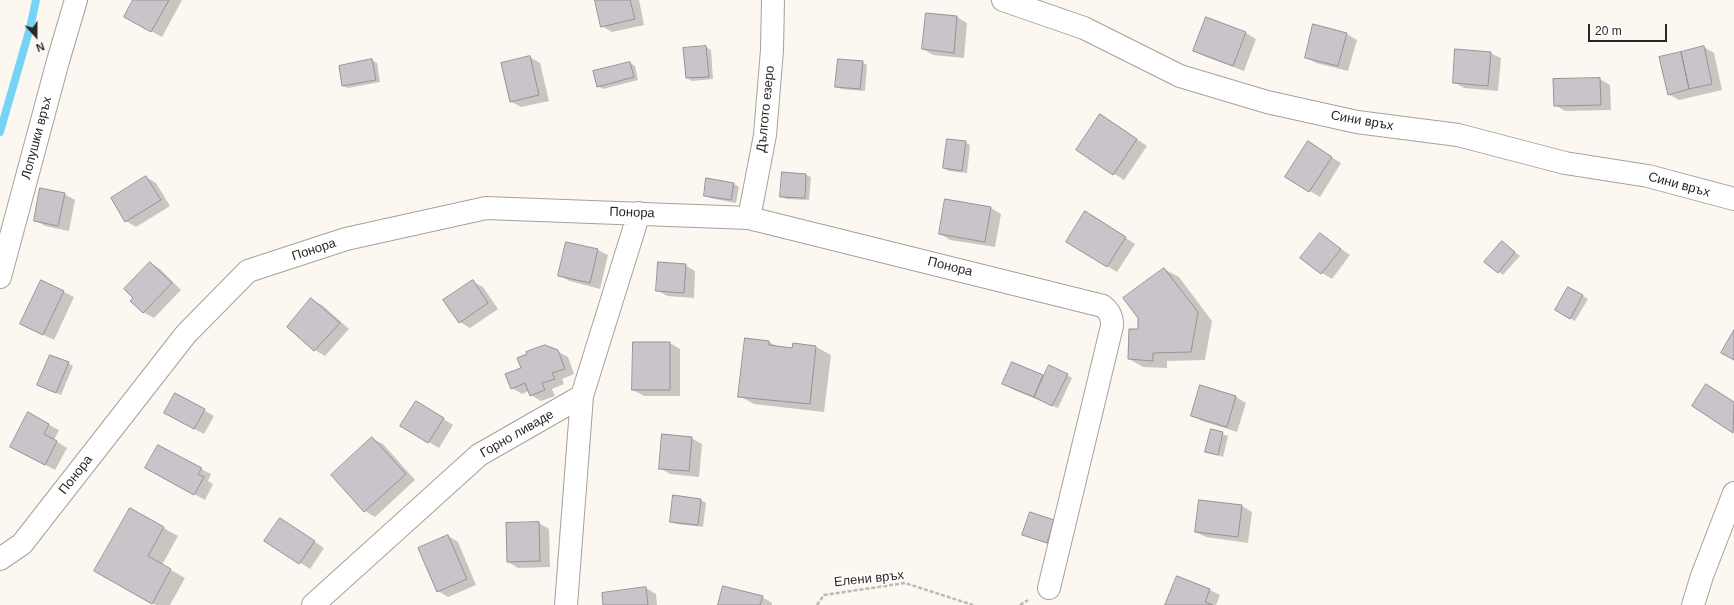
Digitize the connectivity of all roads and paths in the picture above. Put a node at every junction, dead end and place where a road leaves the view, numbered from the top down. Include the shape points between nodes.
1 (76, 0) edge
2 (773, 0) edge
3 (1003, 0) edge
4 (1734, 199) edge
5 (639, 213) junction
6 (749, 218) junction
7 (0, 277) edge
8 (582, 396) junction
9 (1734, 493) edge
10 (0, 558) edge
11 (1049, 588) dead end
12 (313, 605) edge
13 (566, 605) edge
14 (817, 605) edge
15 (974, 605) edge
16 (1693, 605) edge

1 - 7 street, Лопушки връх
2 - 6 street, Дългото езеро via 765,135
3 - 4 street, Сини връх via 1084,28 1180,76 1267,102 1356,122 1458,135 1565,163 1648,176
5 - 6 street, Понора
5 - 8 street
5 - 10 street, Понора via 486,208 346,239 248,271 186,334 22,544
6 - 11 street, Понора via 1096,303 1109,311 1112,326
8 - 12 street, Горно ливаде via 479,455
8 - 13 street
9 - 16 street
14 - 15 path, Елени връх via 824,595 905,583

